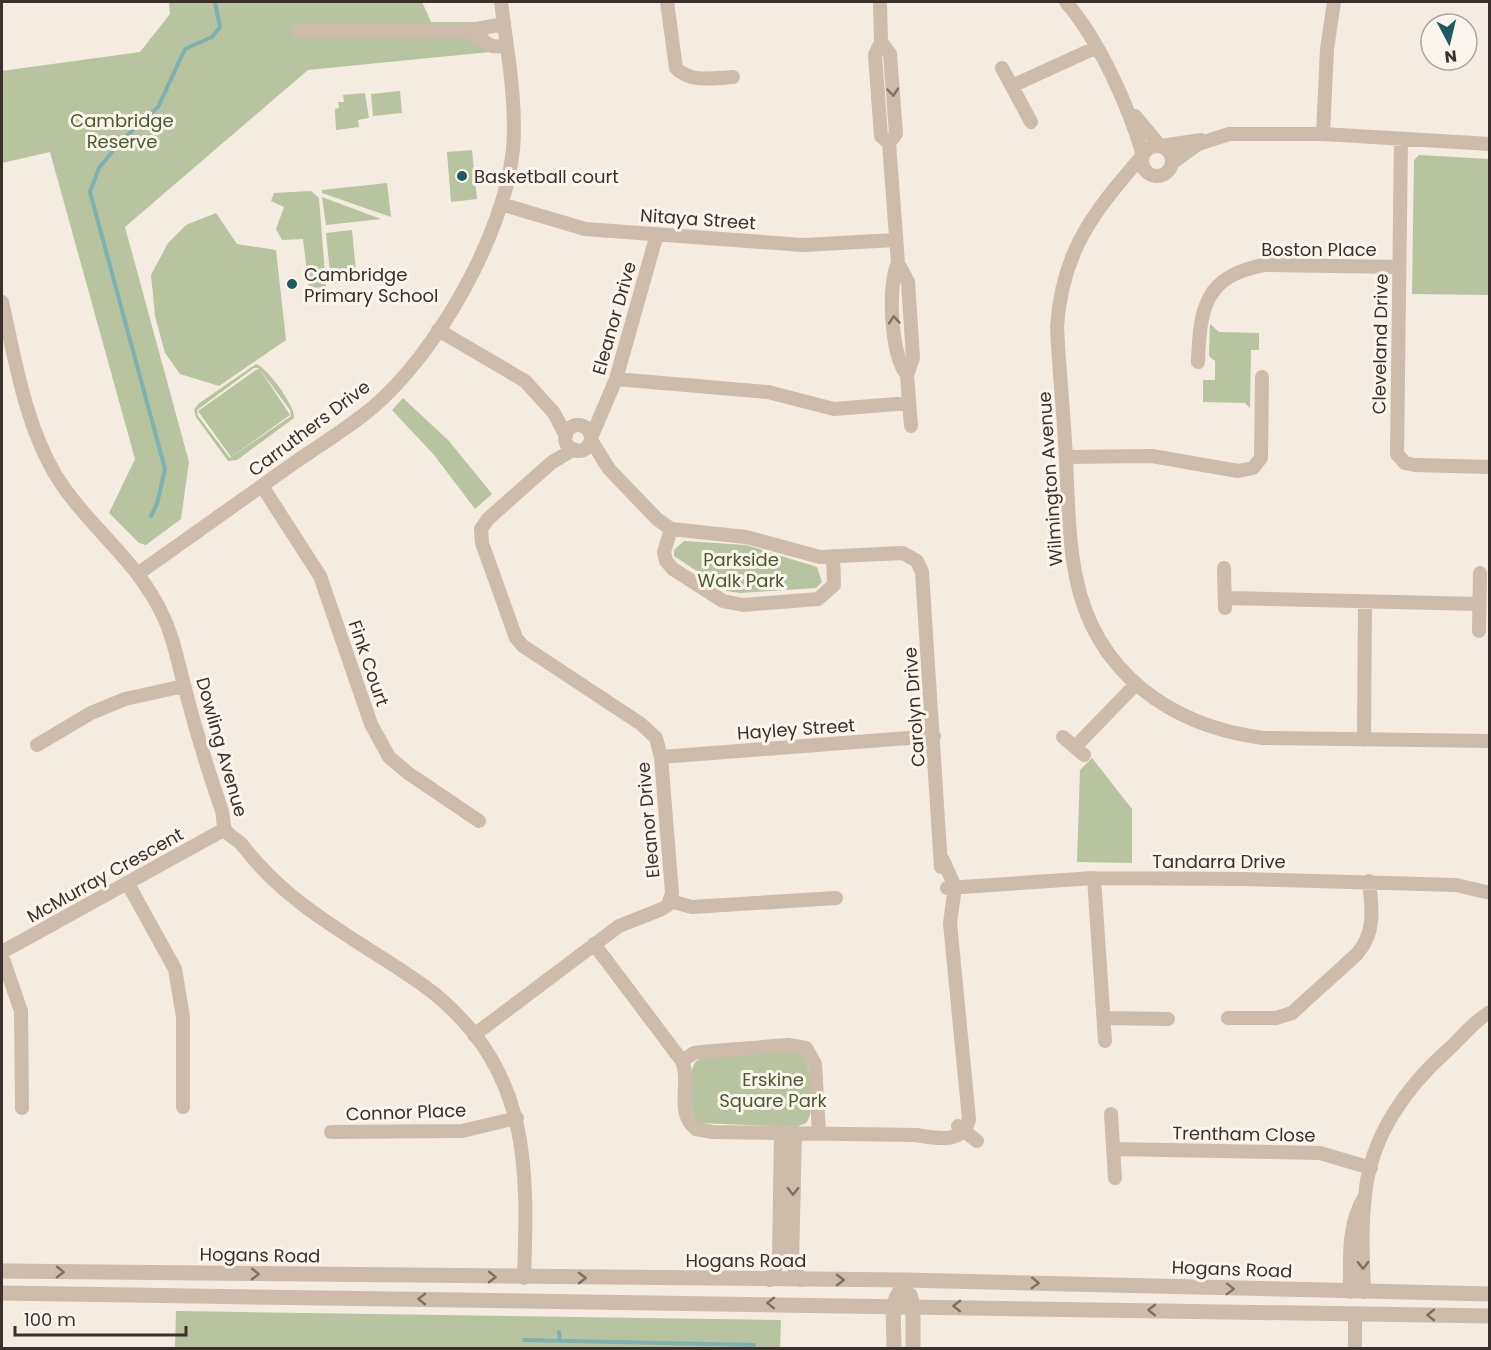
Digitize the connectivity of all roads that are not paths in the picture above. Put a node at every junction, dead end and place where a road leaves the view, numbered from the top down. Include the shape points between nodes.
1 (501, 2) edge
2 (668, 2) edge
3 (880, 2) edge
4 (1066, 2) edge
5 (1327, 2) edge
6 (1334, 2) edge
7 (504, 24) junction
8 (299, 31) dead end
9 (466, 31) junction
10 (507, 47) junction
11 (1095, 48) junction
12 (1327, 48) junction
13 (1002, 68) dead end
14 (733, 77) dead end
15 (1012, 86) junction
16 (1129, 110) junction
17 (1031, 122) dead end
18 (1323, 134) junction
19 (1401, 139) junction
20 (1209, 140) junction
21 (1490, 144) edge
22 (1160, 146) junction
23 (1142, 155) junction
24 (1172, 164) junction
25 (1152, 175) junction
26 (1116, 190) junction
27 (501, 204) junction
28 (657, 234) junction
29 (897, 240) junction
30 (1399, 267) junction
31 (2, 302) edge
32 (438, 330) junction
33 (1197, 362) dead end
34 (1262, 377) dead end
35 (616, 379) junction
36 (909, 403) junction
37 (603, 412) junction
38 (554, 413) junction
39 (578, 425) junction
40 (911, 426) dead end
41 (591, 439) junction
42 (571, 444) junction
43 (1066, 457) junction
44 (1490, 467) edge
45 (609, 469) junction
46 (262, 486) junction
47 (671, 529) junction
48 (833, 556) junction
49 (1224, 568) dead end
50 (139, 573) junction
51 (1480, 573) dead end
52 (1365, 602) junction
53 (1479, 604) junction
54 (1479, 631) dead end
55 (1136, 684) junction
56 (184, 686) junction
57 (934, 736) junction
58 (1063, 737) dead end
59 (1364, 740) junction
60 (1490, 741) edge
61 (37, 745) dead end
62 (661, 757) junction
63 (479, 821) dead end
64 (225, 829) junction
65 (1094, 878) junction
66 (1369, 881) junction
67 (128, 884) junction
68 (951, 887) junction
69 (1490, 892) edge
70 (836, 898) dead end
71 (670, 901) junction
72 (594, 944) junction
73 (2, 954) edge
74 (1490, 1012) edge
75 (1104, 1017) junction
76 (1228, 1017) dead end
77 (1170, 1020) dead end
78 (1490, 1021) edge
79 (1466, 1034) junction
80 (474, 1035) junction
81 (1105, 1041) dead end
82 (682, 1060) junction
83 (183, 1107) dead end
84 (22, 1108) dead end
85 (1111, 1114) dead end
86 (517, 1118) junction
87 (961, 1128) junction
88 (331, 1132) dead end
89 (788, 1132) junction
90 (819, 1133) junction
91 (976, 1142) dead end
92 (1113, 1149) junction
93 (1371, 1168) junction
94 (1115, 1178) dead end
95 (2, 1271) edge
96 (462, 1277) junction
97 (524, 1278) junction
98 (770, 1280) junction
99 (801, 1280) junction
100 (905, 1280) junction
101 (1357, 1292) junction
102 (2, 1293) edge
103 (1490, 1294) edge
104 (464, 1300) junction
105 (522, 1300) junction
106 (893, 1305) junction
107 (914, 1305) junction
108 (1355, 1314) junction
109 (1490, 1316) edge
110 (894, 1348) edge
111 (913, 1348) edge
112 (1355, 1348) edge

1 - 7 street, Carruthers Drive
2 - 14 street via 676,68 687,76
3 - 29 street via 881,42 875,55 880,136 889,143
4 - 11 street
5 - 12 street
6 - 12 street
7 - 9 street
7 - 10 street, Carruthers Drive
8 - 9 street
9 - 10 street via 487,44
10 - 27 street, Carruthers Drive via 514,130
11 - 15 street
11 - 16 street
12 - 18 street
13 - 15 street
15 - 17 street
16 - 22 street
16 - 23 street
18 - 19 street
18 - 20 street via 1229,134
19 - 21 street
19 - 30 street, Cleveland Drive
20 - 22 street
20 - 24 street via 1190,148
22 - 23 street via 1150,147
22 - 24 street via 1168,151
23 - 25 street via 1143,168
23 - 26 street, Wilmington Avenue
24 - 25 street via 1164,173
25 - 26 street, Wilmington Avenue
26 - 43 street, Wilmington Avenue via 1078,241 1059,300
27 - 28 street, Nitaya Street via 585,229
27 - 32 street, Carruthers Drive via 479,261
28 - 29 street, Nitaya Street via 814,245
28 - 35 street, Eleanor Drive
29 - 36 street via 898,263 892,282 896,352 907,375
30 - 33 street, Boston Place via 1264,265 1243,269 1211,292 1200,320
30 - 44 street, Cleveland Drive via 1397,454 1405,463 1415,465
31 - 50 street, Dowling Avenue via 25,398 48,460 82,511
32 - 38 street via 525,381
32 - 46 street, Carruthers Drive via 417,360 372,408
34 - 43 street via 1261,458 1253,468 1220,470 1152,456
35 - 36 street via 768,392 834,409
35 - 37 street, Eleanor Drive
36 - 40 street
37 - 39 street
37 - 41 street, Eleanor Drive
38 - 39 street
38 - 42 street
39 - 41 street via 589,430
39 - 42 street via 569,429
41 - 42 street via 586,447
41 - 45 street
42 - 45 street
42 - 62 street, Eleanor Drive via 488,519 480,529 482,543 510,625 523,646 651,731 660,745
43 - 55 street, Wilmington Avenue via 1076,579 1094,630
45 - 47 street
46 - 50 street, Carruthers Drive
46 - 63 street, Fink Court via 320,576 371,724 389,757
47 - 48 street via 746,537 806,555
47 - 48 street via 664,552 669,566 723,601 743,605 818,599 834,585
48 - 57 street, Carolyn Drive via 897,553 917,561 922,572
49 - 52 street via 1225,603
50 - 56 street, Dowling Avenue via 165,619
51 - 53 street
52 - 53 street
52 - 59 street
53 - 54 street
55 - 58 street via 1080,751
55 - 59 street, Wilmington Avenue via 1191,721 1232,734
56 - 61 street via 125,699 91,713
56 - 64 street, Dowling Avenue
57 - 62 street, Hayley Street
57 - 68 street, Carolyn Drive via 941,871
59 - 60 street, Wilmington Avenue
62 - 71 street, Eleanor Drive
64 - 67 street, McMurray Crescent
64 - 80 street, Dowling Avenue via 277,885 435,995
65 - 66 street, Tandarra Drive
65 - 68 street, Tandarra Drive
65 - 75 street
66 - 69 street, Tandarra Drive via 1456,885
66 - 76 street via 1372,928 1349,962 1285,1016
67 - 73 street, McMurray Crescent
67 - 83 street via 175,969 183,1017
68 - 87 street, Carolyn Drive via 945,903 969,1119
70 - 71 street via 692,907
71 - 72 street, Eleanor Drive via 662,909 619,926
72 - 80 street, Eleanor Drive
72 - 82 street
73 - 84 street via 21,1011
74 - 79 street
75 - 77 street
75 - 81 street
78 - 79 street
79 - 93 street via 1436,1060 1393,1112
80 - 86 street, Dowling Avenue via 494,1063
82 - 89 street via 685,1116 696,1129
82 - 90 street via 702,1052 788,1045 806,1048 815,1064
85 - 92 street
86 - 88 street, Connor Place via 462,1131
86 - 97 street, Dowling Avenue via 526,1183
87 - 90 street via 948,1139
87 - 91 street
89 - 90 street
89 - 98 street via 779,1265
89 -> 99 street via 792,1264
92 - 93 street, Trentham Close via 1320,1153
92 - 94 street
93 - 101 street via 1365,1196 1355,1212 1350,1244
95 -> 96 street, Hogans Road
96 -> 97 street, Hogans Road
96 - 104 street
97 -> 98 street, Hogans Road
97 - 105 street, Dowling Avenue
98 - 99 street, Hogans Road
99 -> 100 street, Hogans Road
100 -> 101 street, Hogans Road
100 - 106 street
100 - 107 street
101 - 103 street, Hogans Road
101 - 108 street
104 -> 102 street
104 - 105 street
106 -> 105 street
106 - 107 street
106 - 110 street
108 -> 107 street
107 - 111 street
109 -> 108 street
108 - 112 street

